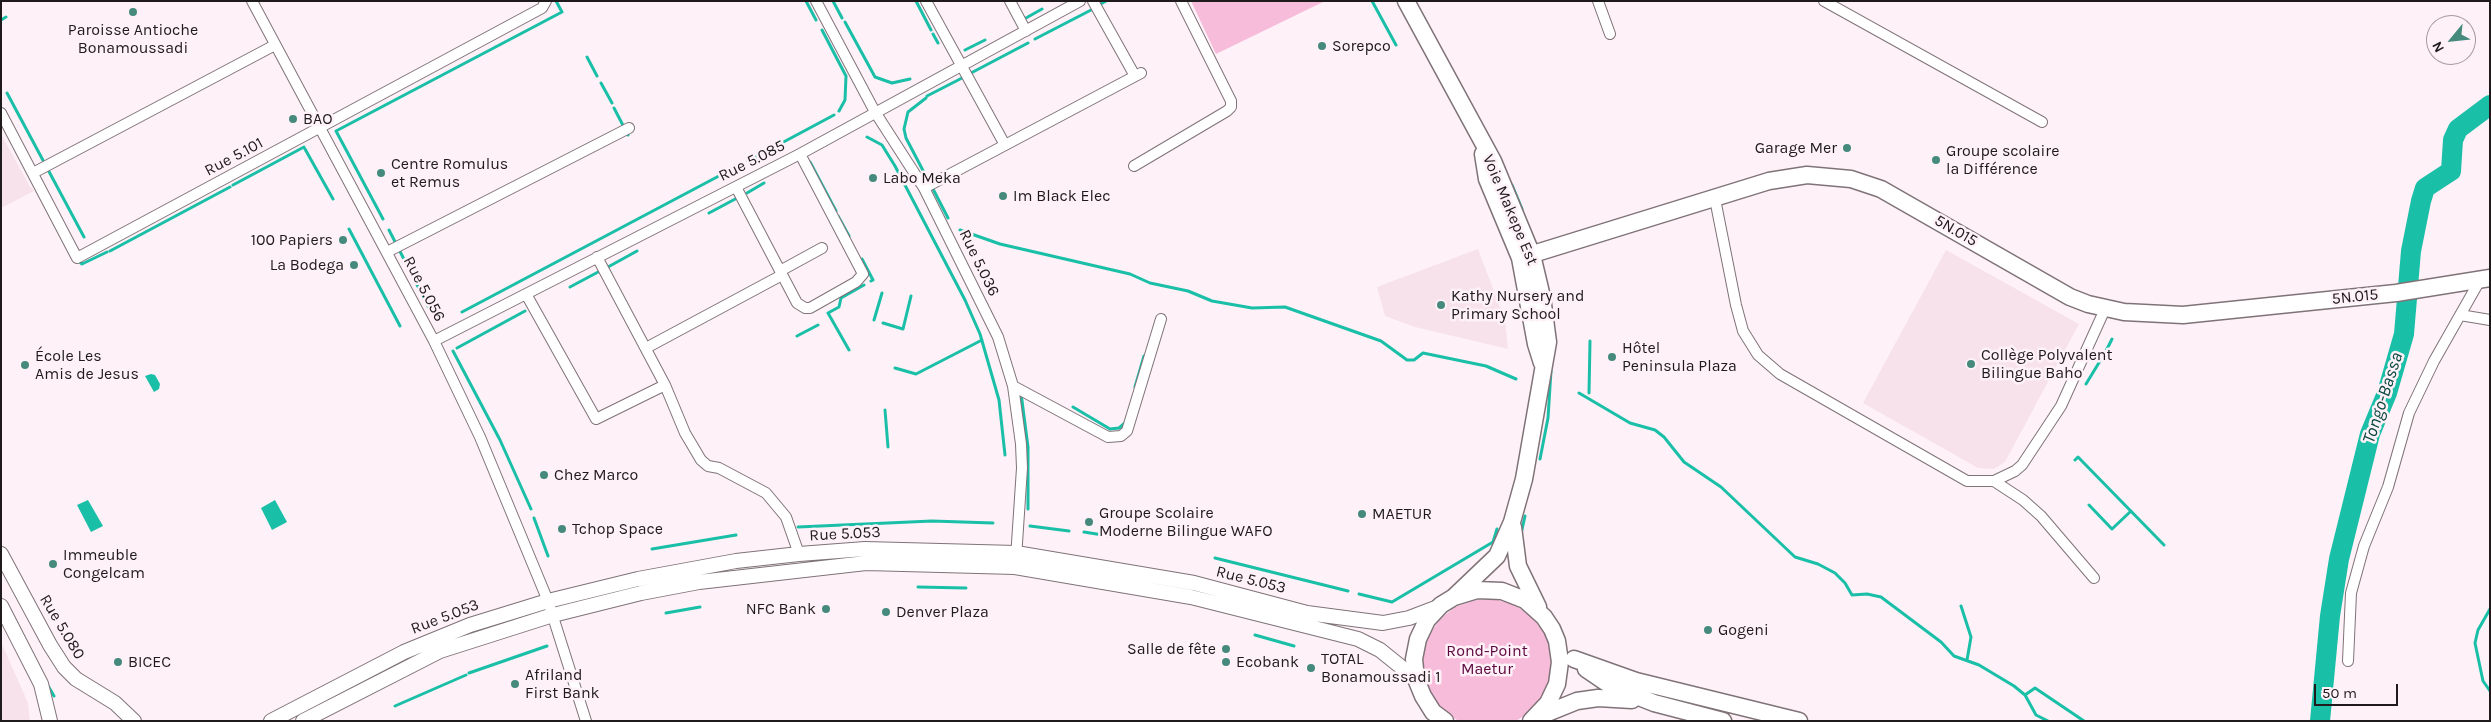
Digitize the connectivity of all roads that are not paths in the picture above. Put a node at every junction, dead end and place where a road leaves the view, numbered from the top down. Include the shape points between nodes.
1 (252, 1) edge
2 (546, 1) edge
3 (816, 1) edge
4 (926, 1) edge
5 (1010, 1) edge
6 (1080, 1) edge
7 (1093, 1) edge
8 (1181, 1) edge
9 (1406, 1) edge
10 (1598, 1) edge
11 (1824, 1) edge
12 (1026, 31) junction
13 (1610, 34) dead end
14 (275, 45) junction
15 (963, 66) junction
16 (875, 112) junction
17 (1, 113) edge
18 (2042, 122) dead end
19 (320, 128) junction
20 (629, 128) dead end
21 (1005, 146) junction
22 (800, 154) junction
23 (1134, 166) dead end
24 (33, 173) junction
25 (736, 187) junction
26 (924, 188) junction
27 (1715, 198) junction
28 (822, 248) dead end
29 (387, 252) junction
30 (598, 257) junction
31 (1526, 257) junction
32 (781, 273) junction
33 (2485, 279) edge
34 (526, 294) junction
35 (2105, 308) junction
36 (2460, 315) junction
37 (1161, 319) dead end
38 (2490, 320) edge
39 (434, 341) junction
40 (646, 348) junction
41 (665, 385) junction
42 (1013, 386) junction
43 (1994, 481) junction
44 (1512, 522) junction
45 (1, 554) edge
46 (799, 554) junction
47 (1016, 560) junction
48 (2094, 578) dead end
49 (548, 601) junction
50 (1447, 601) junction
51 (1, 606) edge
52 (553, 615) junction
53 (1544, 617) junction
54 (1557, 641) junction
55 (1574, 659) junction
56 (2348, 661) dead end
57 (1416, 679) junction
58 (1654, 703) junction
59 (1438, 718) edge
60 (1533, 720) edge
61 (50, 721) edge
62 (134, 721) edge
63 (271, 721) edge
64 (303, 721) edge
65 (586, 721) edge
66 (1723, 721) edge
67 (1799, 721) edge

1 - 14 street, Rue 5.056
2 - 19 street, Rue 5.101 via 542,8
3 - 16 street, Rue 5.036
4 - 15 street
5 - 12 street
6 - 12 street, Rue 5.085
7 - 21 street via 1138,74
8 - 23 street via 1231,101 1231,107
9 - 31 main road, Voie Makepe Est via 1482,144 1487,179
10 - 13 street
11 - 18 street
12 - 15 street, Rue 5.085
14 - 19 street, Rue 5.056
14 - 24 street
15 - 16 street, Rue 5.085
15 - 21 street
16 - 22 street, Rue 5.085
16 - 26 street, Rue 5.036
17 - 24 street, Rue 5.101
19 - 24 street, Rue 5.101 via 77,258
19 - 29 street, Rue 5.056
20 - 29 street
21 - 26 street
22 - 25 street, Rue 5.085
22 - 32 street via 863,274 856,282 805,308 797,302
25 - 30 street, Rue 5.085
25 - 32 street
26 - 42 street, Rue 5.036 via 998,337
27 - 31 main road, 5N.015
27 - 35 main road, 5N.015 via 1769,181 1807,175 1826,175 1865,183 1897,196 2070,297
27 - 43 street via 1736,306 1744,332 1758,355 1780,374 1967,481
28 - 32 street
29 - 39 street, Rue 5.056
30 - 34 street, Rue 5.085
30 - 40 street
31 - 44 main road, Voie Makepe Est via 1536,344 1543,365 1524,479
32 - 40 street
33 - 35 main road, 5N.015 via 2396,293 2183,314 2144,314
33 - 36 street
34 - 39 street, Rue 5.085
34 - 41 street via 596,419
35 - 43 street via 2049,426 2015,471
36 - 38 street
36 - 56 street via 2415,397 2388,487 2364,546 2352,593
37 - 42 street via 1127,431 1121,436 1108,437
39 - 49 street, Rue 5.056 via 508,501
40 - 41 street
41 - 46 street via 685,433 701,460 766,493 786,517
42 - 47 street, Rue 5.036 via 1022,468
43 - 48 street via 2041,516
44 - 50 main road via 1496,556
44 - 53 main road via 1518,566
45 - 62 main road, Rue 5.080 via 64,667 76,679 115,703
46 - 47 main road, Rue 5.053 via 866,548
46 - 49 main road, Rue 5.053 via 668,573
47 - 50 main road, Rue 5.053 via 1194,584 1306,613 1383,623 1409,618
47 - 52 main road, Rue 5.053 via 866,563 780,571 670,587
47 - 57 main road, Rue 5.053 via 1191,597 1358,639 1380,650
49 - 52 street, Rue 5.056
49 - 63 main road, Rue 5.053 via 434,638
50 - 53 main road via 1477,590 1502,591 1525,600
50 - 57 main road via 1427,620 1418,638 1414,659
51 - 61 main road via 42,684
52 - 64 main road, Rue 5.053 via 440,651
52 - 65 street, Rue 5.056
53 - 54 main road
54 - 55 main road
54 - 60 main road via 1560,662 1557,684 1548,703
55 - 58 main road via 1611,686
55 - 67 main road via 1636,680
57 - 59 main road via 1422,696
58 - 60 main road via 1622,698 1576,700
58 - 66 main road

